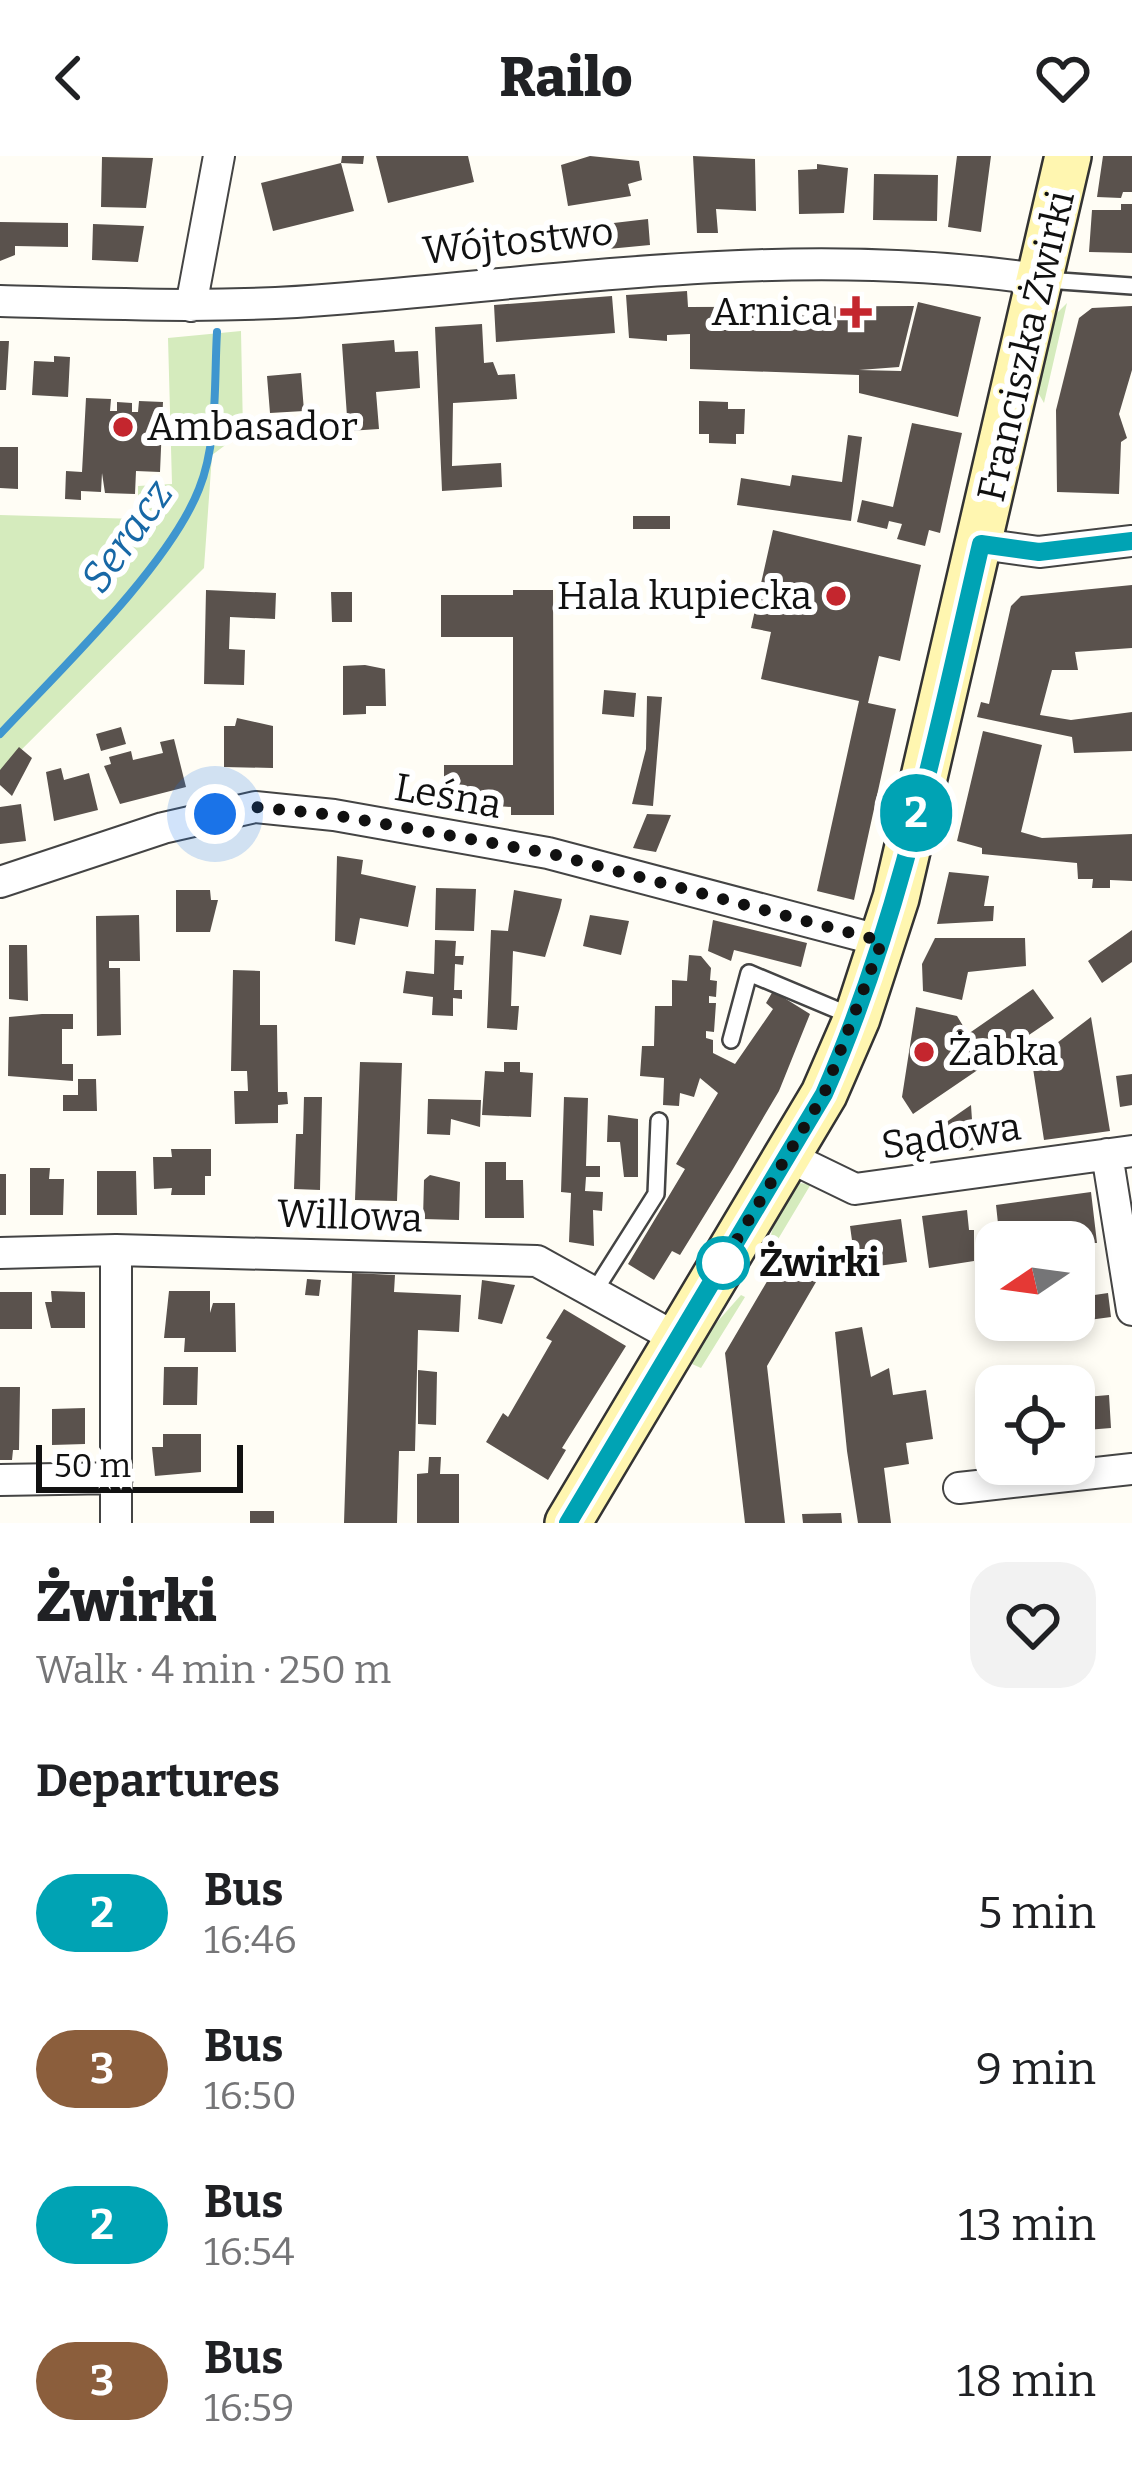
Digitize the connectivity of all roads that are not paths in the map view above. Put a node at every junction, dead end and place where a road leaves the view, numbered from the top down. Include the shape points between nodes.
1 (219, 156) edge
2 (1069, 156) edge
3 (1043, 280) junction
4 (1132, 286) edge
5 (0, 301) edge
6 (190, 306) junction
7 (1132, 541) edge
8 (981, 544) junction
9 (0, 882) edge
10 (882, 941) junction
11 (857, 1018) junction
12 (731, 1040) dead end
13 (659, 1121) dead end
14 (1119, 1153) edge
15 (787, 1156) junction
16 (116, 1250) junction
17 (0, 1253) edge
18 (594, 1292) junction
19 (1132, 1310) edge
20 (678, 1339) junction
21 (1132, 1469) edge
22 (117, 1478) junction
23 (0, 1480) edge
24 (959, 1488) dead end
25 (116, 1523) edge
26 (568, 1523) edge

1 - 6 street
2 - 3 main road, Franciszka Żwirki
3 - 4 lane
3 - 6 street, Wójtostwo via 862,262 682,265
3 - 8 main road, Franciszka Żwirki
5 - 6 street, Wójtostwo
7 - 8 street via 1039,552
8 - 10 main road, Franciszka Żwirki
9 - 10 street, Leśna via 255,807 548,853
10 - 11 main road, Franciszka Żwirki
11 - 12 lane via 749,974
11 - 15 main road, Franciszka Żwirki
13 - 18 lane via 656,1194
14 - 15 street, Sądowa via 855,1189
14 - 19 street
15 - 20 main road, Franciszka Żwirki
16 - 17 street, Willowa
16 - 18 street, Willowa via 537,1261
16 - 22 street
18 - 20 street, Willowa
20 - 26 main road, Franciszka Żwirki
21 - 24 street
22 - 23 street
22 - 25 street

